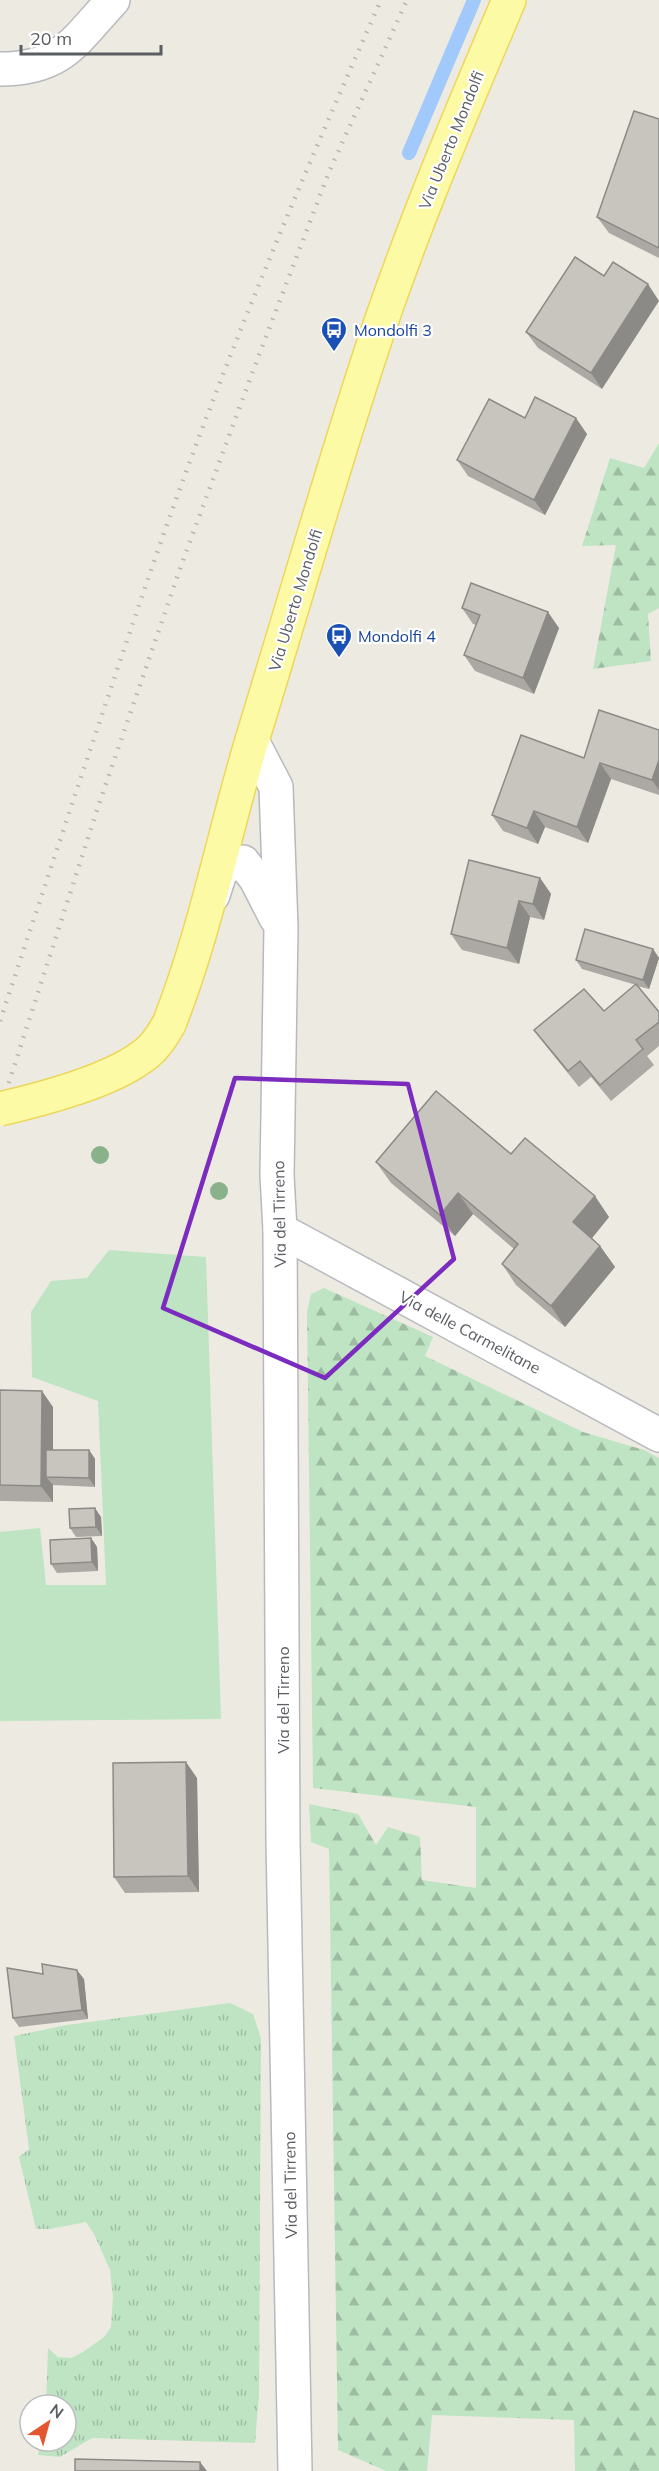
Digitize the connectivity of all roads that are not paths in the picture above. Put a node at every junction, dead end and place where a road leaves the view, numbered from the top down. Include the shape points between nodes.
1 (113, 0) edge
2 (509, 0) edge
3 (0, 69) edge
4 (252, 741) junction
5 (280, 928) junction
6 (201, 933) junction
7 (0, 1109) edge
8 (280, 1230) junction
9 (659, 1434) edge
10 (295, 2471) edge

1 - 3 street via 66,51 49,62 24,69
2 - 4 main road, Via Uberto Mondolfi via 441,162 374,341
4 - 5 street, Via del Tirreno via 276,787
4 - 6 main road, Via Uberto Mondolfi
5 - 6 street, Via del Tirreno via 256,879 243,862 222,867
5 - 8 street, Via del Tirreno
6 - 7 main road, Via Uberto Mondolfi, bridge via 169,1024 147,1053 78,1086
8 - 9 street, Via delle Carmelitane
8 - 10 street, Via del Tirreno via 283,1828

